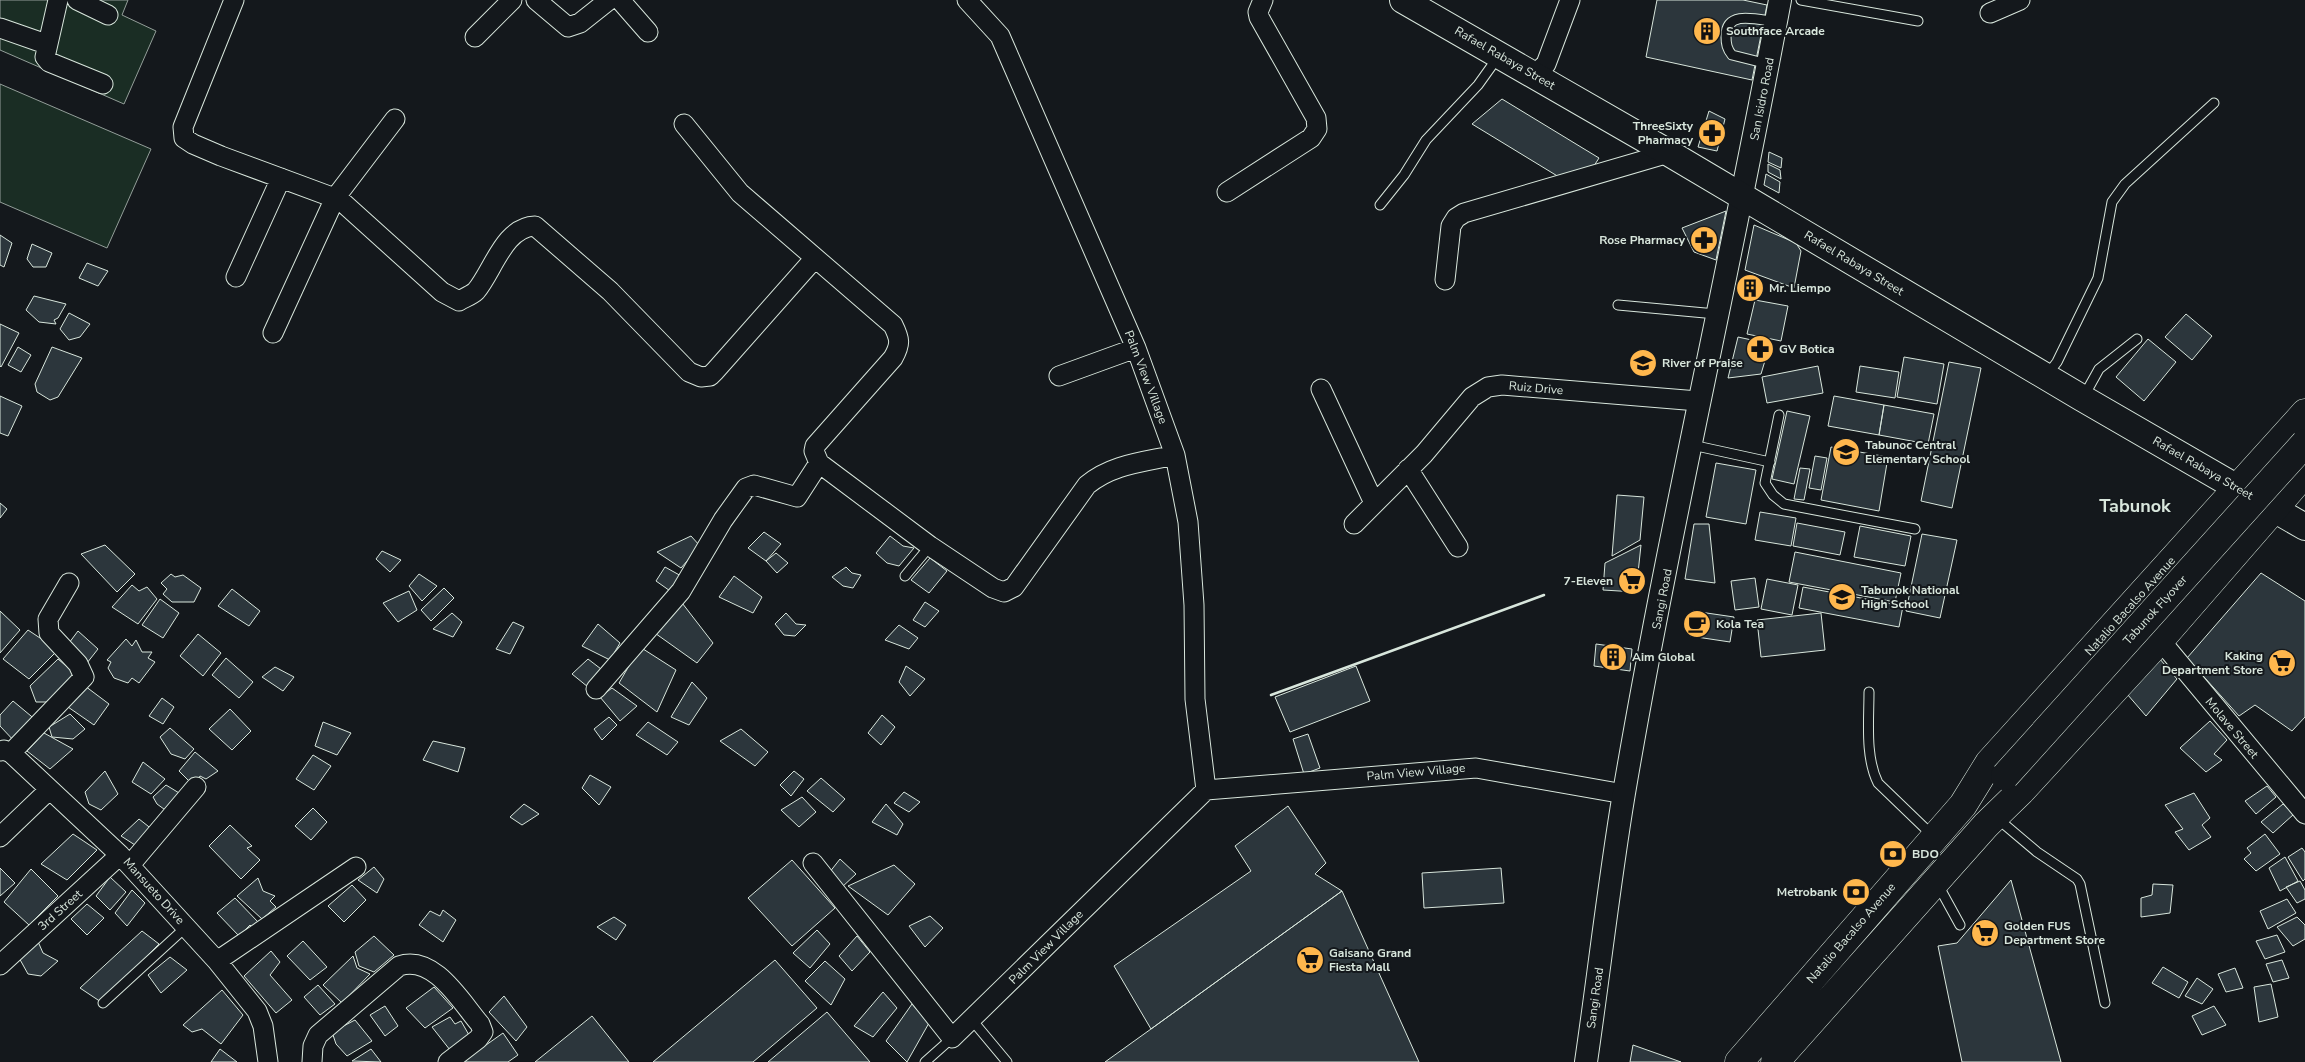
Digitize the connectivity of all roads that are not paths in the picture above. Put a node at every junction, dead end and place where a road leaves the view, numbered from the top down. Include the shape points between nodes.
1 (58, 0) edge
2 (77, 0) edge
3 (234, 0) edge
4 (512, 0) edge
5 (536, 0) edge
6 (609, 0) edge
7 (620, 0) edge
8 (967, 0) edge
9 (1263, 0) edge
10 (1403, 0) edge
11 (1570, 0) edge
12 (1780, 0) edge
13 (1801, 0) edge
14 (2020, 0) edge
15 (1990, 13) dead end
16 (108, 15) dead end
17 (1776, 22) junction
18 (1918, 22) dead end
19 (0, 28) edge
20 (648, 32) dead end
21 (474, 37) dead end
22 (46, 44) junction
23 (1498, 55) junction
24 (1768, 64) junction
25 (1534, 75) junction
26 (103, 84) dead end
27 (2214, 103) dead end
28 (395, 119) dead end
29 (684, 124) dead end
30 (1669, 153) junction
31 (281, 178) junction
32 (1227, 192) dead end
33 (1742, 197) junction
34 (335, 198) junction
35 (1380, 205) dead end
36 (815, 258) junction
37 (236, 277) dead end
38 (1445, 280) dead end
39 (1618, 306) dead end
40 (1717, 314) junction
41 (273, 333) dead end
42 (2137, 339) dead end
43 (1136, 348) junction
44 (1059, 376) dead end
45 (2046, 376) junction
46 (1321, 389) dead end
47 (2082, 398) junction
48 (1698, 401) junction
49 (2305, 413) edge
50 (1779, 415) dead end
51 (2305, 444) edge
52 (1691, 445) junction
53 (1175, 455) junction
54 (1770, 462) junction
55 (818, 463) junction
56 (1408, 470) junction
57 (2305, 473) edge
58 (2236, 488) junction
59 (1374, 503) junction
60 (2273, 509) junction
61 (1354, 524) dead end
62 (2305, 527) edge
63 (1915, 529) dead end
64 (930, 546) junction
65 (1458, 547) dead end
66 (905, 576) dead end
67 (69, 583) dead end
68 (2160, 640) junction
69 (596, 689) dead end
70 (1869, 692) dead end
71 (6, 752) edge
72 (2005, 776) junction
73 (196, 787) dead end
74 (49, 790) junction
75 (1206, 790) junction
76 (1624, 794) junction
77 (1963, 805) junction
78 (2305, 814) edge
79 (1991, 821) junction
80 (0, 837) edge
81 (1934, 838) junction
82 (125, 860) junction
83 (813, 863) dead end
84 (356, 867) dead end
85 (1935, 881) junction
86 (1960, 925) dead end
87 (186, 927) junction
88 (217, 961) junction
89 (0, 965) edge
90 (2105, 1003) dead end
91 (103, 1004) dead end
92 (972, 1020) junction
93 (952, 1038) junction
94 (268, 1062) edge
95 (312, 1062) edge
96 (448, 1062) edge
97 (925, 1062) edge
98 (1007, 1062) edge
99 (1586, 1062) edge
100 (1740, 1062) edge
101 (1775, 1062) edge

1 - 22 street
2 - 16 street
3 - 31 street via 183,127 184,138
4 - 21 street
5 - 6 street via 568,26 580,23
7 - 20 street
8 - 43 street, Palm View Village via 1000,36
9 - 32 street via 1259,16 1316,118 1317,129 1311,138
10 - 23 main road, Rafael Rabaya Street
11 - 25 street via 1546,64
12 - 17 street, San Isidro Road
13 - 18 lane
14 - 15 street
17 - 24 street, San Isidro Road
17 - 24 lane via 1741,18 1733,20 1726,32 1726,43 1732,54
19 - 22 street
22 - 26 street via 45,58 49,62
23 - 25 main road, Rafael Rabaya Street
23 - 35 lane via 1478,85 1426,140
24 - 33 street, San Isidro Road
25 - 30 main road, Rafael Rabaya Street
27 - 45 lane via 2125,184 2112,202 2098,278 2057,362
28 - 34 street
29 - 36 street via 740,193
30 - 33 main road, Rafael Rabaya Street
30 - 38 street via 1464,212 1451,226
31 - 34 street
31 - 37 street
33 - 40 street, Sangi Road
33 - 45 main road, Rafael Rabaya Street
34 - 36 street via 442,292 459,301 475,292 512,236 524,227 535,226 610,291 689,372 701,377 710,376 734,353
34 - 41 street
36 - 55 street via 893,325 900,338 900,346 893,358 815,446
39 - 40 lane
40 - 48 street, Sangi Road
42 - 47 lane via 2099,369
43 - 44 street
43 - 53 street, Palm View Village
45 - 47 main road, Rafael Rabaya Street
46 - 59 street
47 - 58 main road, Rafael Rabaya Street
48 - 52 street, Sangi Road
48 - 56 street, Ruiz Drive via 1502,385 1488,387 1472,397
49 - 58 main road, Natalio Bacalso Avenue
50 - 54 lane
51 - 72 main road, Tabunok Flyover, bridge
52 - 54 lane
52 - 76 street, Sangi Road
53 - 64 street via 1100,474 1087,485 1014,587 1004,592
53 - 75 street, Palm View Village via 1188,522 1196,699
54 - 63 lane via 1766,483 1784,504
55 - 64 street
55 - 69 street via 796,497 754,485 746,488 722,520 681,591
56 - 59 street, Ruiz Drive
56 - 65 street
57 - 60 main road
58 - 60 main road, Rafael Rabaya Street
58 - 77 main road, Natalio Bacalso Avenue via 1989,763
59 - 61 street, Ruiz Drive
60 - 62 main road, Rafael Rabaya Street
60 - 68 main road
64 - 66 lane
67 - 71 street via 48,619 49,633 78,664 84,677
68 - 78 street, Molave Street
68 - 79 main road
70 - 81 lane via 1873,773 1878,783
71 - 74 street, Mansueto Drive
72 - 77 main road, Natalio Bacalso Avenue
72 - 79 main road
73 - 82 street, 3rd Street
74 - 80 street
74 - 82 street, Mansueto Drive
75 - 76 street, Palm View Village via 1476,768
75 - 92 street, Palm View Village
76 - 99 street, Sangi Road
77 - 81 main road, Natalio Bacalso Avenue
79 - 85 main road
79 - 90 lane via 2077,879
81 - 100 main road, Natalio Bacalso Avenue
82 - 87 street, Mansueto Drive
82 - 89 street, 3rd Street
83 - 93 street
84 - 88 street
85 - 86 lane
85 - 101 main road
87 - 88 street, Mansueto Drive
87 - 91 lane
88 - 94 street, Mansueto Drive via 257,1011 263,1026
92 - 93 street, Palm View Village
92 - 98 lane
93 - 97 lane
95 - 96 street via 318,1035 399,966 408,963 429,969 442,978 480,1024 483,1032 478,1039

